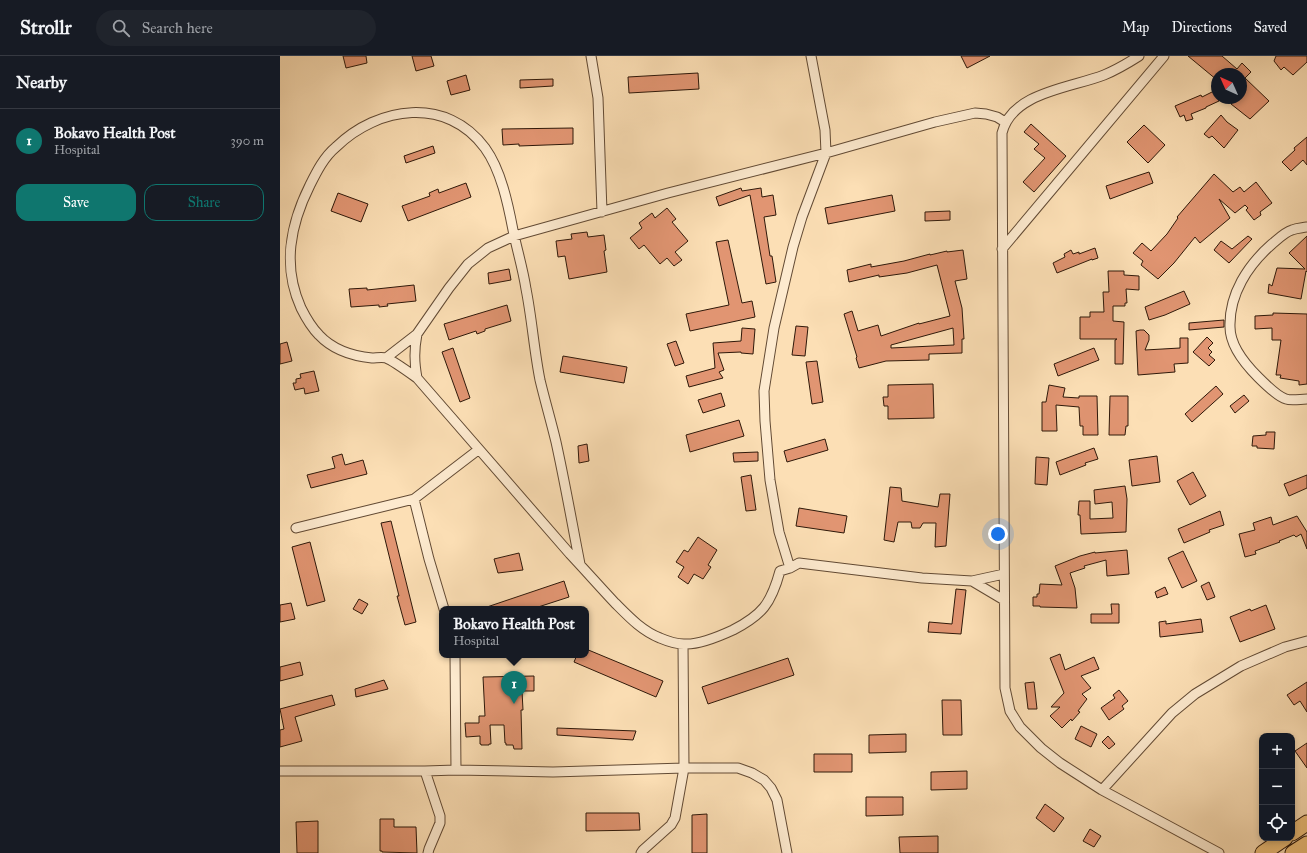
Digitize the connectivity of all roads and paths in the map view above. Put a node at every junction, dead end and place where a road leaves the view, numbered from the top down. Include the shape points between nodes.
1 (592, 56) edge
2 (811, 56) edge
3 (1139, 56) edge
4 (1164, 56) edge
5 (1005, 122) junction
6 (826, 153) junction
7 (602, 212) junction
8 (1307, 227) edge
9 (514, 236) junction
10 (1002, 249) junction
11 (417, 334) junction
12 (386, 358) junction
13 (417, 378) junction
14 (1307, 399) edge
15 (478, 450) junction
16 (414, 499) junction
17 (296, 528) dead end
18 (581, 565) junction
19 (790, 568) junction
20 (1004, 574) junction
21 (972, 581) junction
22 (1004, 600) junction
23 (443, 606) edge
24 (1307, 641) edge
25 (683, 644) junction
26 (454, 658) edge
27 (684, 768) junction
28 (456, 770) junction
29 (280, 771) edge
30 (425, 771) junction
31 (1102, 790) junction
32 (1307, 823) edge
33 (1295, 831) edge
34 (1280, 841) edge
35 (1307, 844) edge
36 (428, 853) edge
37 (640, 853) edge
38 (787, 853) edge
39 (1219, 853) edge
40 (1263, 853) edge
41 (1293, 853) edge

1 - 7 street via 598,98
2 - 6 street via 825,130
3 - 5 street via 1104,75 1026,102
4 - 10 street
5 - 6 street via 997,117 975,113
5 - 10 street via 1001,140
6 - 7 street
6 - 19 street via 793,247 774,328 764,391 770,480 779,532
7 - 9 street
8 - 14 street via 1291,230 1260,255 1241,281 1232,305 1230,328 1234,344 1243,359 1268,387 1286,400
9 - 11 street via 488,248 468,264
9 - 12 street via 509,207 486,148 472,132 456,121 428,112 390,116 356,131 336,147 318,168 302,201 289,253 291,278 308,322 332,347 351,355
9 - 18 street via 526,287 540,378
10 - 20 street
11 - 12 street
11 - 13 street via 414,349
12 - 13 street
13 - 15 street
15 - 16 street
15 - 18 street
16 - 17 street
16 - 23 street
18 - 25 street via 635,623 659,638
19 - 21 street via 799,563 922,578
19 - 25 street via 780,572 769,600 754,618 725,634 693,644
20 - 21 street
20 - 22 street
21 - 22 street
22 - 31 street via 1005,688 1010,711 1020,727 1041,748
24 - 31 street via 1285,647 1241,666 1194,694 1172,713
25 - 27 street
26 - 28 street
27 - 28 street via 553,772
27 - 37 street via 675,818 671,825
27 - 38 street via 738,768 764,780 777,800
28 - 30 street
29 - 30 street
30 - 36 street via 440,816 440,823
31 - 39 street
32 - 33 highway
34 - 40 highway
35 - 41 highway

